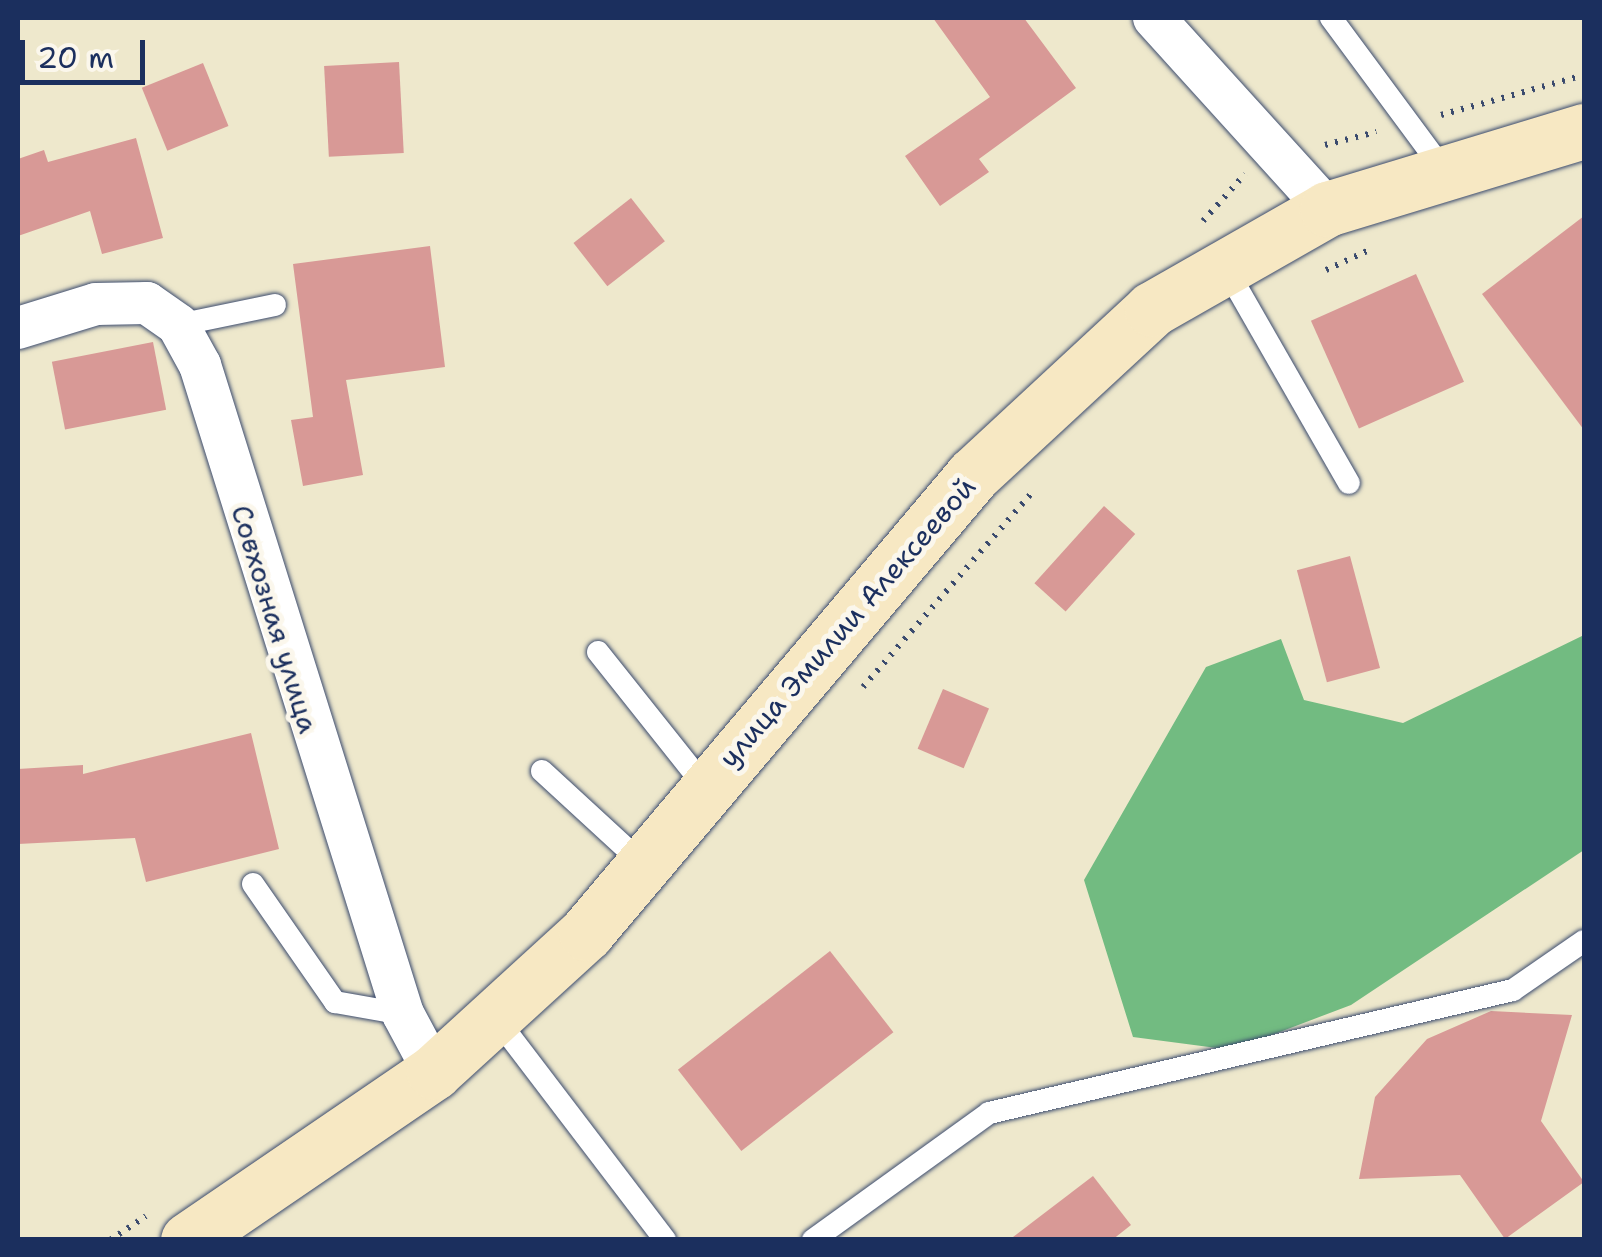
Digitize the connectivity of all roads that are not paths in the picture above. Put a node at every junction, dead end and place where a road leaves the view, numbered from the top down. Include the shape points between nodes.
1 (1154, 18) edge
2 (1330, 18) edge
3 (1584, 131) edge
4 (1442, 168) junction
5 (1327, 209) junction
6 (1222, 262) junction
7 (275, 305) dead end
8 (178, 325) junction
9 (18, 328) edge
10 (1349, 483) dead end
11 (598, 652) dead end
12 (542, 771) dead end
13 (706, 788) junction
14 (644, 864) junction
15 (253, 884) dead end
16 (1584, 941) edge
17 (403, 1014) junction
18 (496, 1018) junction
19 (434, 1072) junction
20 (188, 1240) edge
21 (665, 1240) edge
22 (813, 1240) edge

1 - 5 street
2 - 4 lane
3 - 4 street, улица Эмилии Алексеевой
4 - 5 street, улица Эмилии Алексеевой
5 - 6 street, улица Эмилии Алексеевой
6 - 10 lane
6 - 13 street, улица Эмилии Алексеевой via 1092,360 973,475
7 - 8 lane
8 - 9 street via 147,303 96,304
8 - 17 street, Совхозная улица via 200,365
11 - 13 lane
12 - 14 lane
13 - 14 street, улица Эмилии Алексеевой
14 - 18 street, улица Эмилии Алексеевой
15 - 17 lane via 335,1002
16 - 22 lane via 1513,990 989,1113
17 - 19 street, Совхозная улица
18 - 19 street, улица Эмилии Алексеевой
18 - 21 lane
19 - 20 street, улица Эмилии Алексеевой

